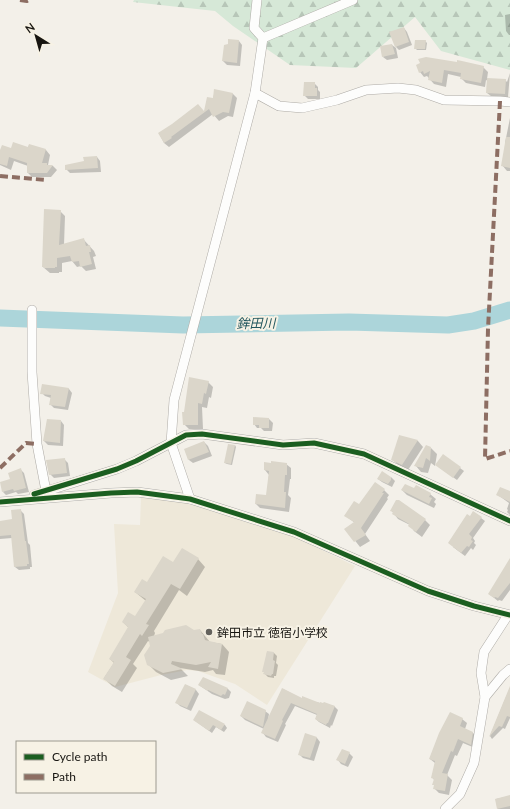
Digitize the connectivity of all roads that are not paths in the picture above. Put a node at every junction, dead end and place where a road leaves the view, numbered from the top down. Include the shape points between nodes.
1 (257, 0) edge
2 (353, 0) edge
3 (263, 38) junction
4 (255, 93) junction
5 (510, 102) edge
6 (32, 310) dead end
7 (171, 443) junction
8 (46, 491) junction
9 (190, 499) junction
10 (15, 500) junction
11 (0, 502) edge
12 (510, 521) edge
13 (509, 615) edge
14 (510, 669) edge
15 (485, 697) junction
16 (445, 809) edge

1 - 3 street via 254,28
2 - 3 street
3 - 4 street
4 - 5 street via 279,106 302,108 366,90 398,88 416,90 444,100
4 - 7 street via 174,400
6 - 8 street via 32,372 37,444
7 - 8 street via 117,469
7 - 9 street
7 - 12 street via 186,435 202,434 283,445 314,443 337,447 364,454
8 - 10 street
9 - 10 street via 137,492
9 - 13 street via 294,532 434,594
10 - 11 street
13 - 15 street via 484,652 481,673
14 - 15 street
15 - 16 street via 474,763 460,794

